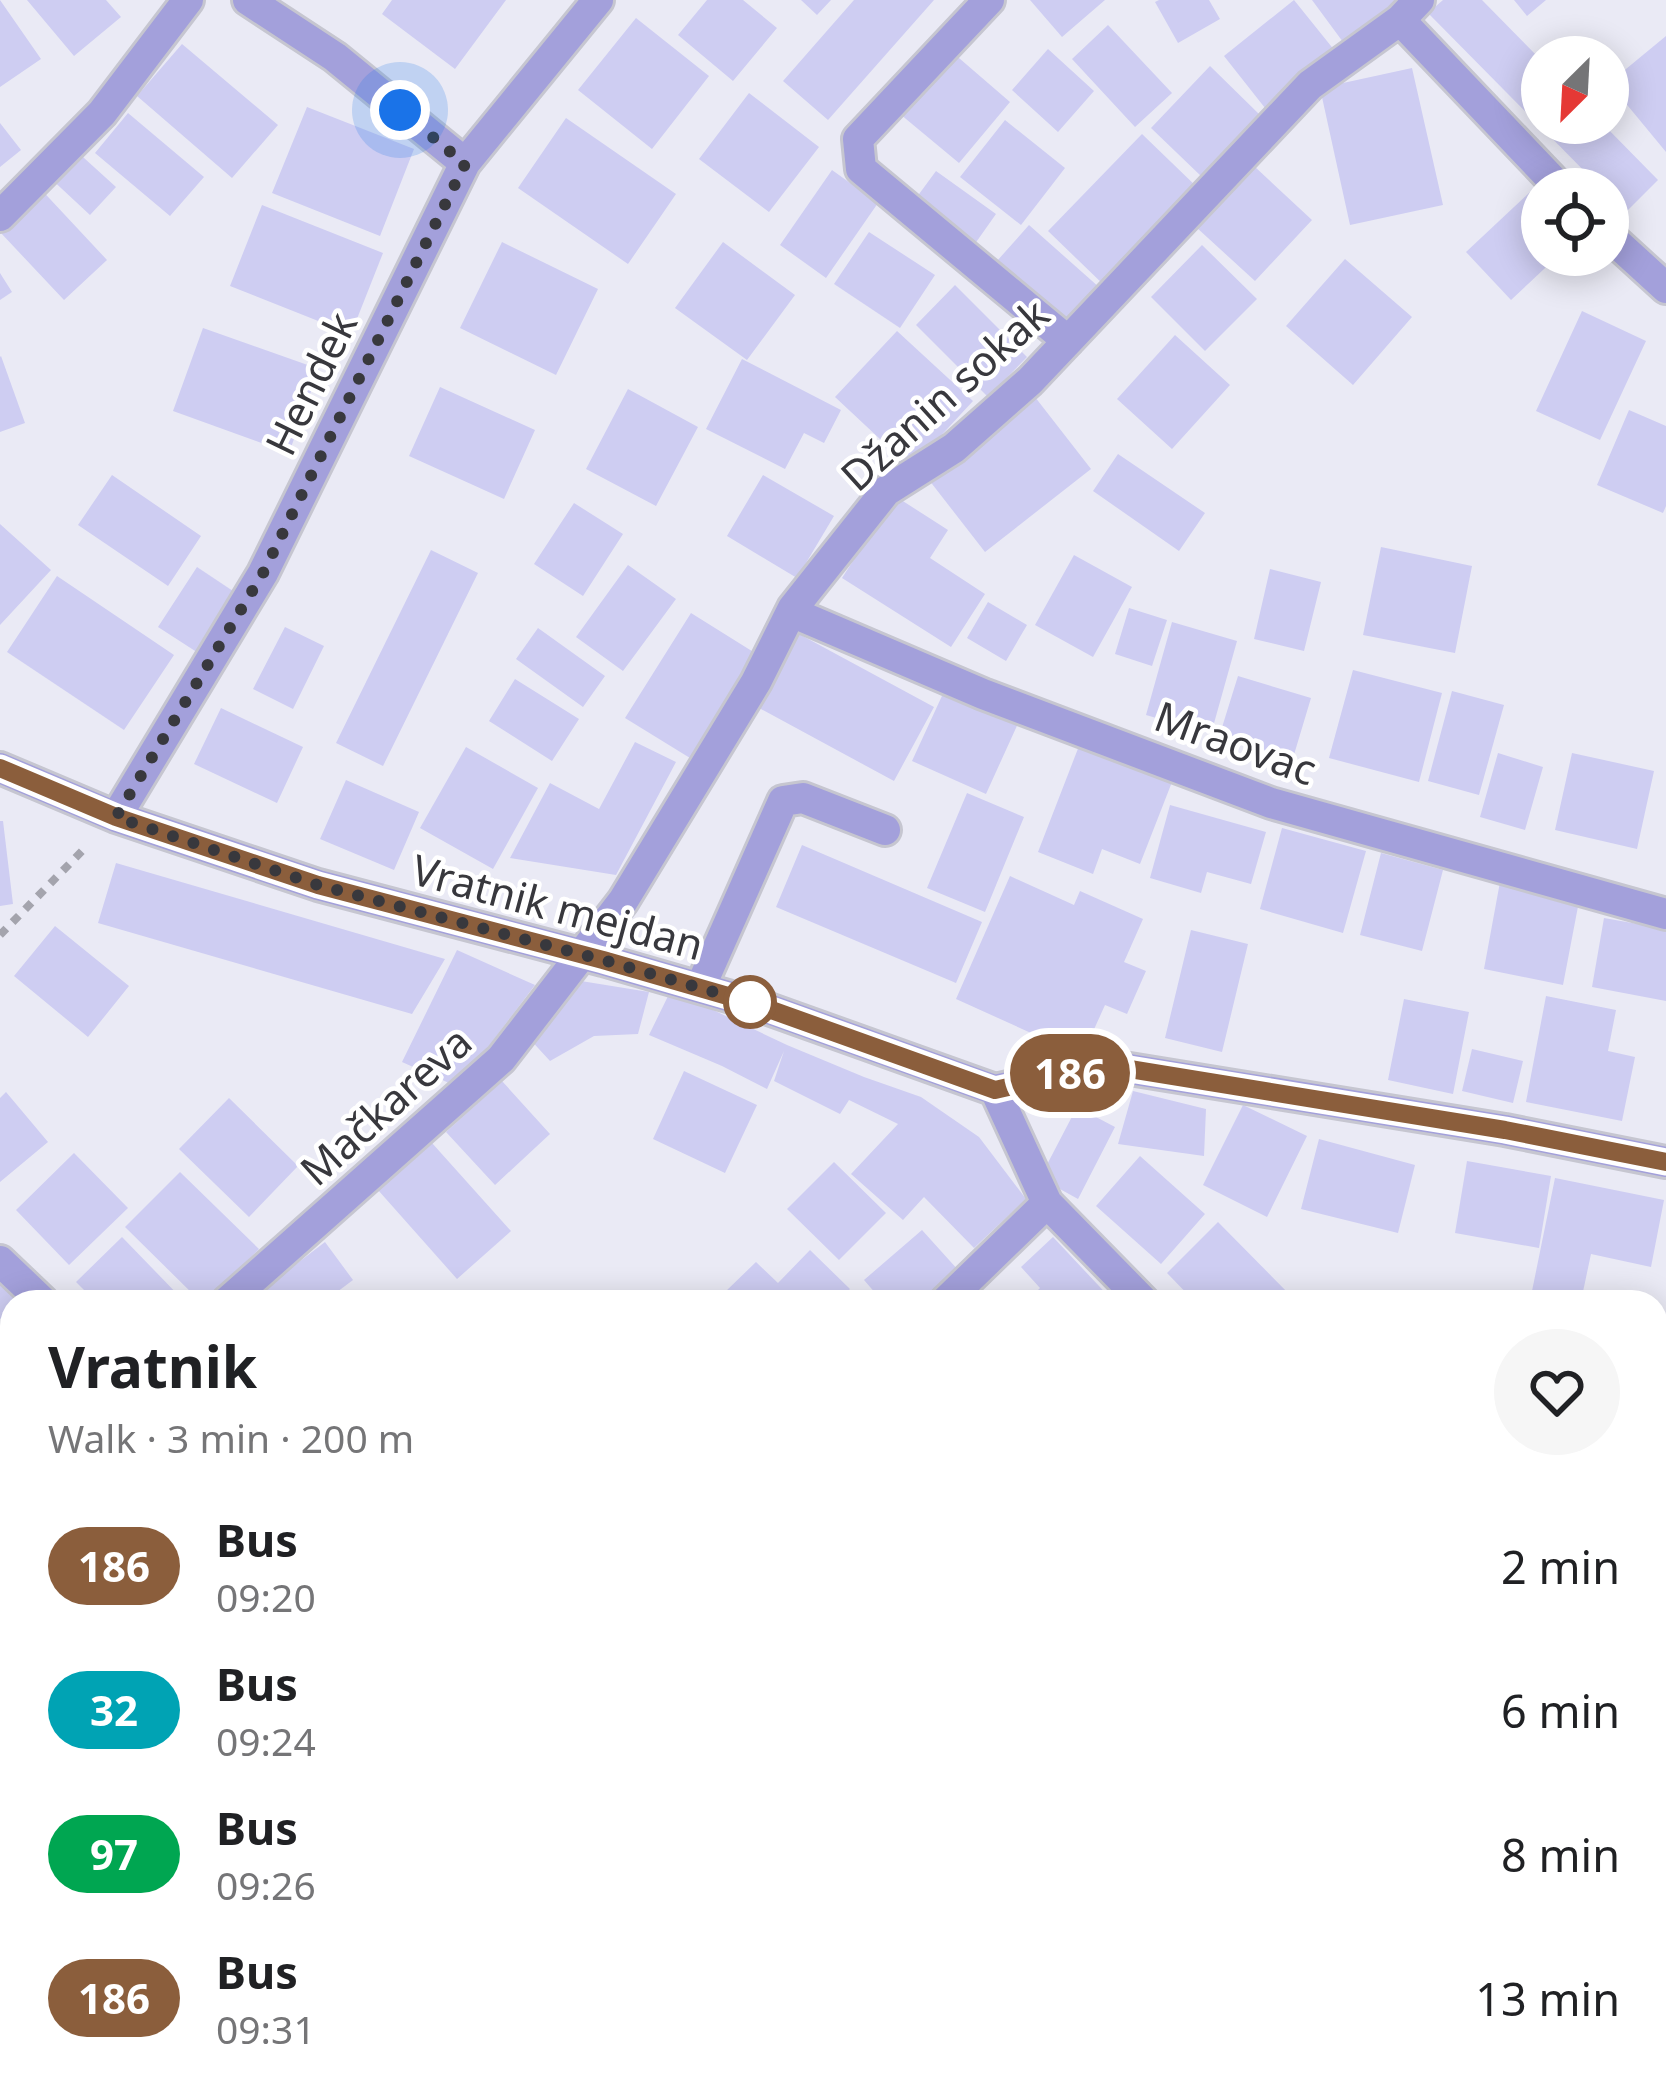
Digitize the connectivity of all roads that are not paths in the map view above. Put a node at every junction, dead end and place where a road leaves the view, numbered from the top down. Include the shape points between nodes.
1 (188, 0) edge
2 (248, 0) edge
3 (598, 0) edge
4 (989, 0) edge
5 (1410, 10) edge
6 (465, 164) junction
7 (1543, 168) edge
8 (0, 216) edge
9 (1629, 255) edge
10 (1666, 288) edge
11 (1068, 341) junction
12 (794, 608) junction
13 (0, 768) edge
14 (116, 817) junction
15 (885, 830) dead end
16 (1666, 914) edge
17 (583, 956) junction
18 (700, 988) junction
19 (995, 1090) junction
20 (1666, 1162) edge
21 (1046, 1203) junction
22 (0, 1261) edge
23 (31, 1290) edge
24 (241, 1290) edge
25 (957, 1290) edge
26 (1132, 1290) edge

1 - 8 street via 102,113
2 - 6 street via 335,57
3 - 6 street, Hendek
4 - 11 street via 857,139 861,169
5 - 7 street
5 - 11 street, Džanin sokak via 1310,86
6 - 14 street, Hendek via 263,573
9 - 10 street
11 - 12 street, Džanin sokak via 954,448 886,491
12 - 16 street, Mraovac via 983,694 1271,802
12 - 17 street, Džanin sokak via 623,902
13 - 14 street, Vratnik mejdan
14 - 17 street, Vratnik mejdan via 318,885
15 - 18 street via 803,798 784,801
17 - 18 street, Vratnik mejdan
17 - 24 street, Mačkareva via 501,1059
18 - 19 street, Vratnik mejdan
19 - 20 street via 1105,1065
19 - 21 street
21 - 25 street
21 - 26 street
22 - 23 street

